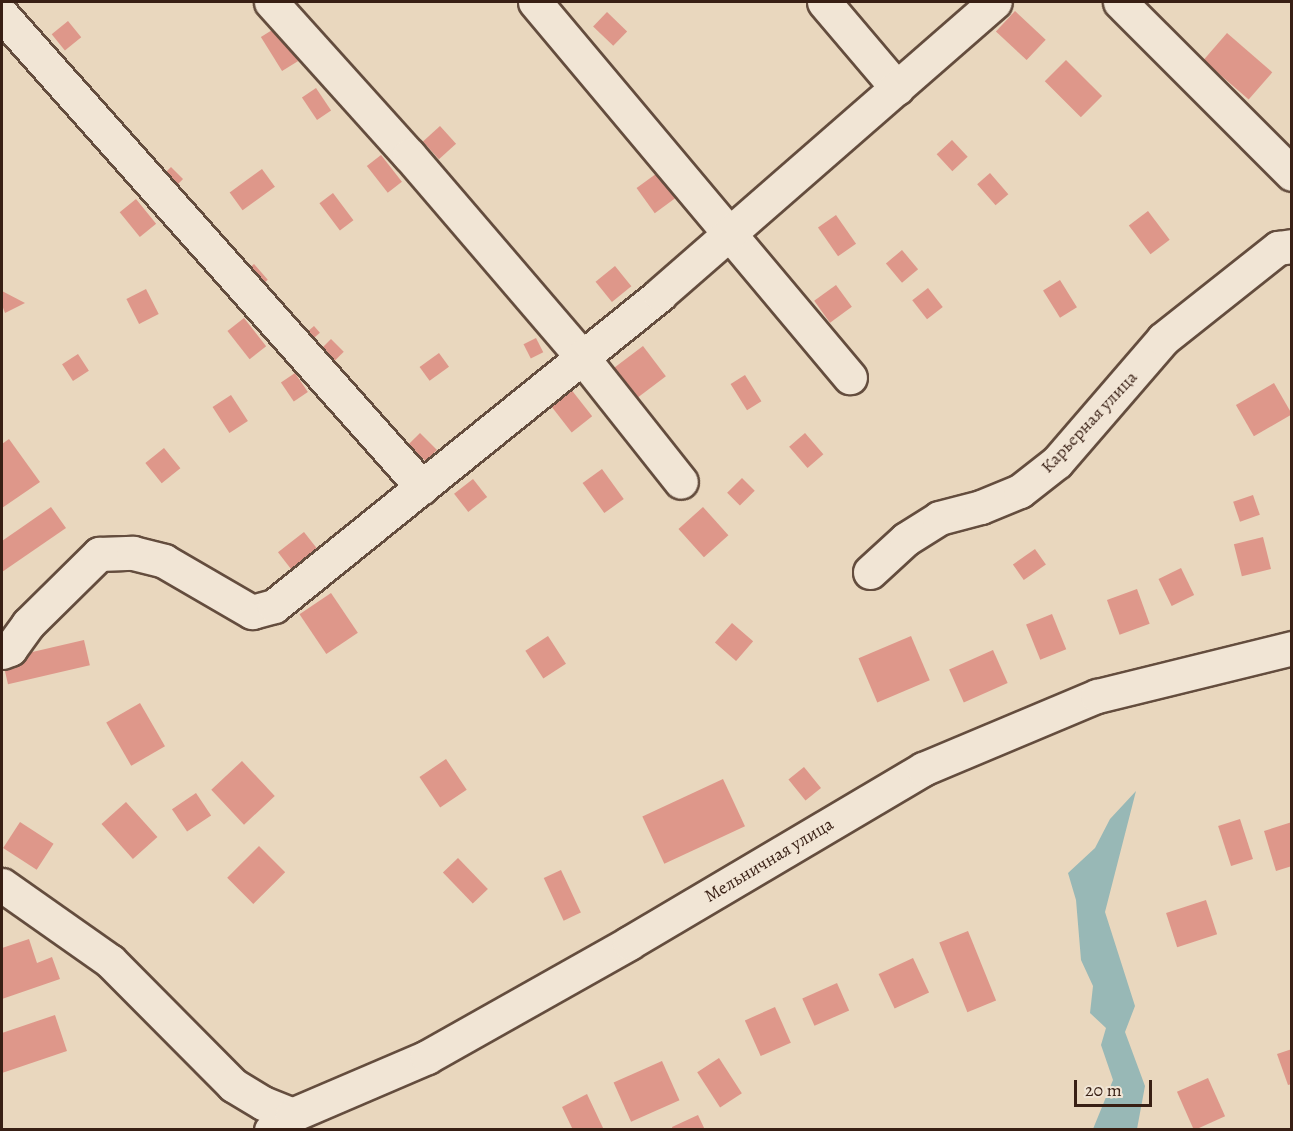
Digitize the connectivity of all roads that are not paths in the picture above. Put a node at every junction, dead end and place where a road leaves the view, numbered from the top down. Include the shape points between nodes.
1 (271, 2) edge
2 (535, 2) edge
3 (824, 2) edge
4 (995, 2) edge
5 (1120, 2) edge
6 (2, 15) edge
7 (897, 88) junction
8 (1292, 174) edge
9 (730, 233) junction
10 (1292, 246) edge
11 (582, 357) junction
12 (850, 377) dead end
13 (681, 482) dead end
14 (422, 487) junction
15 (870, 572) dead end
16 (1292, 648) edge
17 (2, 652) edge
18 (2, 885) edge
19 (282, 1122) edge

1 - 11 street
2 - 9 street
3 - 7 street
4 - 7 street
5 - 8 street
6 - 14 street
7 - 9 street
9 - 11 street
9 - 12 street
10 - 15 street, Карьерная улица via 1278,248 1163,339 1057,462 1020,491 939,518 906,539
11 - 13 street
11 - 14 street
14 - 17 street via 274,606 252,612 164,561 133,553 99,554 28,624 10,649
16 - 19 street, Мельничная улица via 1097,696 922,769 629,943 427,1057
18 - 19 street via 110,961 233,1085 263,1103

